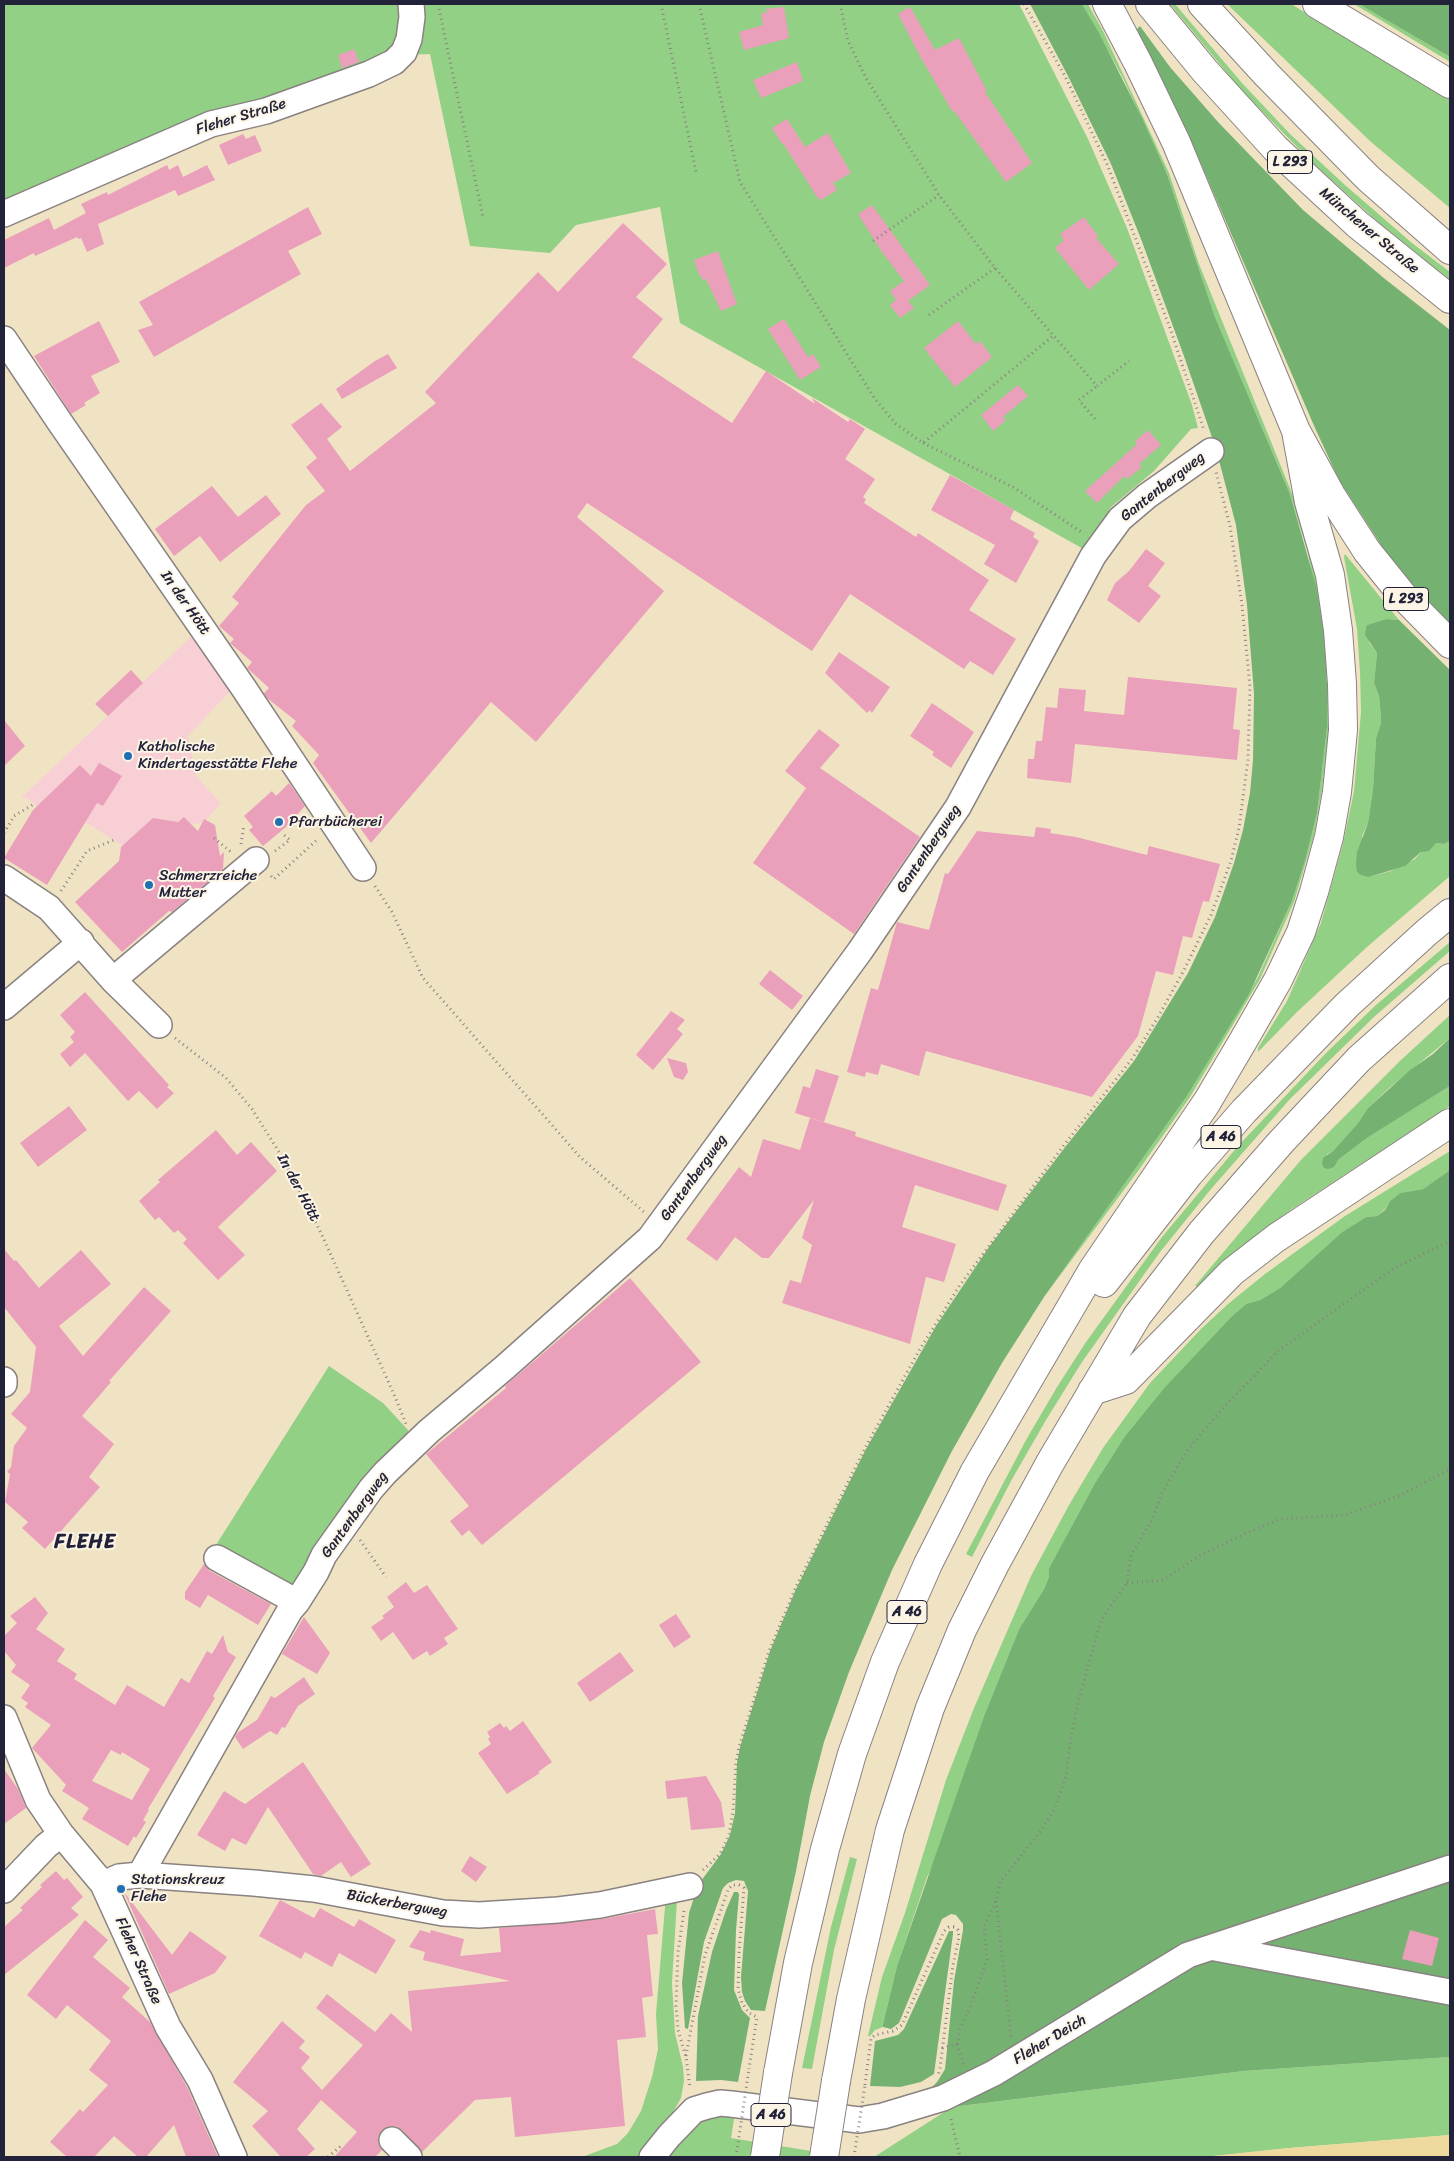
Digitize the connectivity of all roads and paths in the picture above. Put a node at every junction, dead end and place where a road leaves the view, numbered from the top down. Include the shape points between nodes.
1 (411, 4) edge
2 (438, 4) edge
3 (661, 4) edge
4 (698, 4) edge
5 (840, 4) edge
6 (1024, 4) edge
7 (1106, 4) edge
8 (1150, 4) edge
9 (1202, 4) edge
10 (1317, 4) edge
11 (1450, 84) edge
12 (696, 172) dead end
13 (939, 195) junction
14 (4, 214) edge
15 (483, 218) dead end
16 (873, 241) dead end
17 (1450, 250) edge
18 (995, 268) junction
19 (1450, 299) edge
20 (929, 315) dead end
21 (1053, 336) junction
22 (4, 339) edge
23 (1130, 361) dead end
24 (1097, 386) junction
25 (1095, 419) dead end
26 (1296, 431) junction
27 (923, 443) junction
28 (1211, 451) junction
29 (1101, 545) junction
30 (1450, 644) edge
31 (34, 804) dead end
32 (335, 823) junction
33 (4, 833) edge
34 (114, 840) dead end
35 (256, 860) joint
36 (363, 868) joint
37 (4, 878) edge
38 (49, 908) junction
39 (1450, 913) edge
40 (81, 942) junction
41 (1450, 978) edge
42 (114, 980) junction
43 (4, 1006) edge
44 (159, 1025) joint
45 (1450, 1122) edge
46 (659, 1225) junction
47 (1450, 1241) edge
48 (1023, 1390) junction
49 (1092, 1391) junction
50 (416, 1444) junction
51 (1450, 1469) edge
52 (343, 1528) junction
53 (217, 1558) dead end
54 (386, 1577) dead end
55 (1126, 1584) junction
56 (297, 1602) junction
57 (4, 1718) edge
58 (61, 1834) junction
59 (1450, 1868) edge
60 (140, 1875) junction
61 (103, 1884) junction
62 (690, 1886) junction
63 (4, 1890) edge
64 (996, 1901) junction
65 (1210, 1947) junction
66 (1450, 1992) edge
67 (942, 2048) junction
68 (686, 2057) junction
69 (1014, 2062) junction
70 (935, 2079) dead end
71 (949, 2109) dead end
72 (694, 2110) junction
73 (392, 2140) dead end
74 (342, 2148) dead end
75 (234, 2157) edge
76 (328, 2157) edge
77 (409, 2157) edge
78 (652, 2157) edge
79 (736, 2157) edge
80 (764, 2157) edge
81 (824, 2157) edge
82 (854, 2157) edge
83 (960, 2157) edge

1 - 14 street, Fleher Straße via 408,39 404,52 394,62 266,111 211,124
2 - 15 path
3 - 12 path
4 - 27 path via 740,182 874,399 896,424
5 - 13 path via 848,41 866,78
6 - 28 path via 1065,76 1107,164 1170,328
7 - 26 highway, L 293 via 1176,142
8 - 19 highway, Münchener Straße / L 293 via 1275,148 1357,224
9 - 17 highway, L 293 via 1368,178
10 - 11 highway
13 - 16 path
13 - 18 path
18 - 20 path
18 - 21 path
21 - 24 path
21 - 27 path
22 - 32 street, In der Hött
23 - 24 path
24 - 25 path via 1079,400
26 - 30 highway, L 293 via 1367,551 1404,597
26 - 48 highway via 1309,502 1330,575 1342,684 1343,730 1336,792 1329,836 1314,892 1278,980 1243,1041 1207,1102 1092,1271
27 - 29 path via 1013,487
28 - 29 street, Gantenbergweg via 1120,518
28 - 62 path via 1230,526 1250,687 1248,758 1239,828 1211,915 1184,970 1132,1059 1058,1152 960,1286 920,1349 865,1448 798,1580 769,1651 739,1747 729,1835 720,1854
29 - 46 street, Gantenbergweg via 958,808 860,951
31 - 33 path via 14,816
32 - 35 path via 274,879
32 - 36 street, In der Hött
34 - 38 path via 87,851
35 - 42 street
36 - 46 path via 392,912 423,978 580,1156
37 - 38 street
38 - 40 street
39 - 48 highway, A 46 via 1347,1005 1244,1111 1189,1174
40 - 42 street
40 - 43 street
41 - 49 highway via 1359,1059 1215,1217 1137,1316
42 - 44 street
44 - 50 path, In der Hött via 226,1078 252,1109 284,1160 321,1233
45 - 49 highway via 1276,1238 1232,1272 1126,1380
46 - 50 street, Gantenbergweg via 628,1258
47 - 55 path via 1393,1269 1279,1350 1224,1407 1186,1452 1162,1493 1152,1520 1131,1555
48 - 80 highway, A 46, bridge via 975,1471 928,1564 885,1662 852,1754 798,1963
49 - 81 highway, bridge via 995,1564 962,1630 930,1708 890,1830 851,1999
50 - 52 street, Gantenbergweg via 385,1473
51 - 55 path via 1401,1495 1345,1515 1280,1519 1242,1534 1163,1580
52 - 54 path via 361,1540
52 - 56 street, Gantenbergweg
53 - 56 street
55 - 64 path via 1102,1620 1079,1699 1066,1776 1054,1810 1000,1882
56 - 60 street, Gantenbergweg
57 - 58 street, Fleher Straße via 38,1800
58 - 61 street, Fleher Straße
58 - 63 street
59 - 65 street, Fleher Deich
60 - 61 street, Bückerbergweg via 119,1877
60 - 62 street, Bückerbergweg via 314,1889 434,1912 479,1915 600,1905
61 - 75 street, Fleher Straße via 168,2027 200,2080
62 - 68 path via 683,1914 676,1982 678,2030
64 - 67 path via 984,1926 986,1960 957,2044
64 - 69 path
65 - 66 street
65 - 69 street, Fleher Deich via 1188,1955
67 - 70 path
67 - 82 path, bridge via 959,1936 954,1927 944,1932 902,2025 871,2038
68 - 72 path
68 - 79 path, bridge via 705,1956 728,1890 732,1885 739,1885 744,1888 738,1988 748,2012 757,2016
69 - 72 street, Fleher Deich via 943,2098 875,2118 859,2120 720,2103
71 - 83 path
72 - 78 street
73 - 77 street
74 - 76 path

